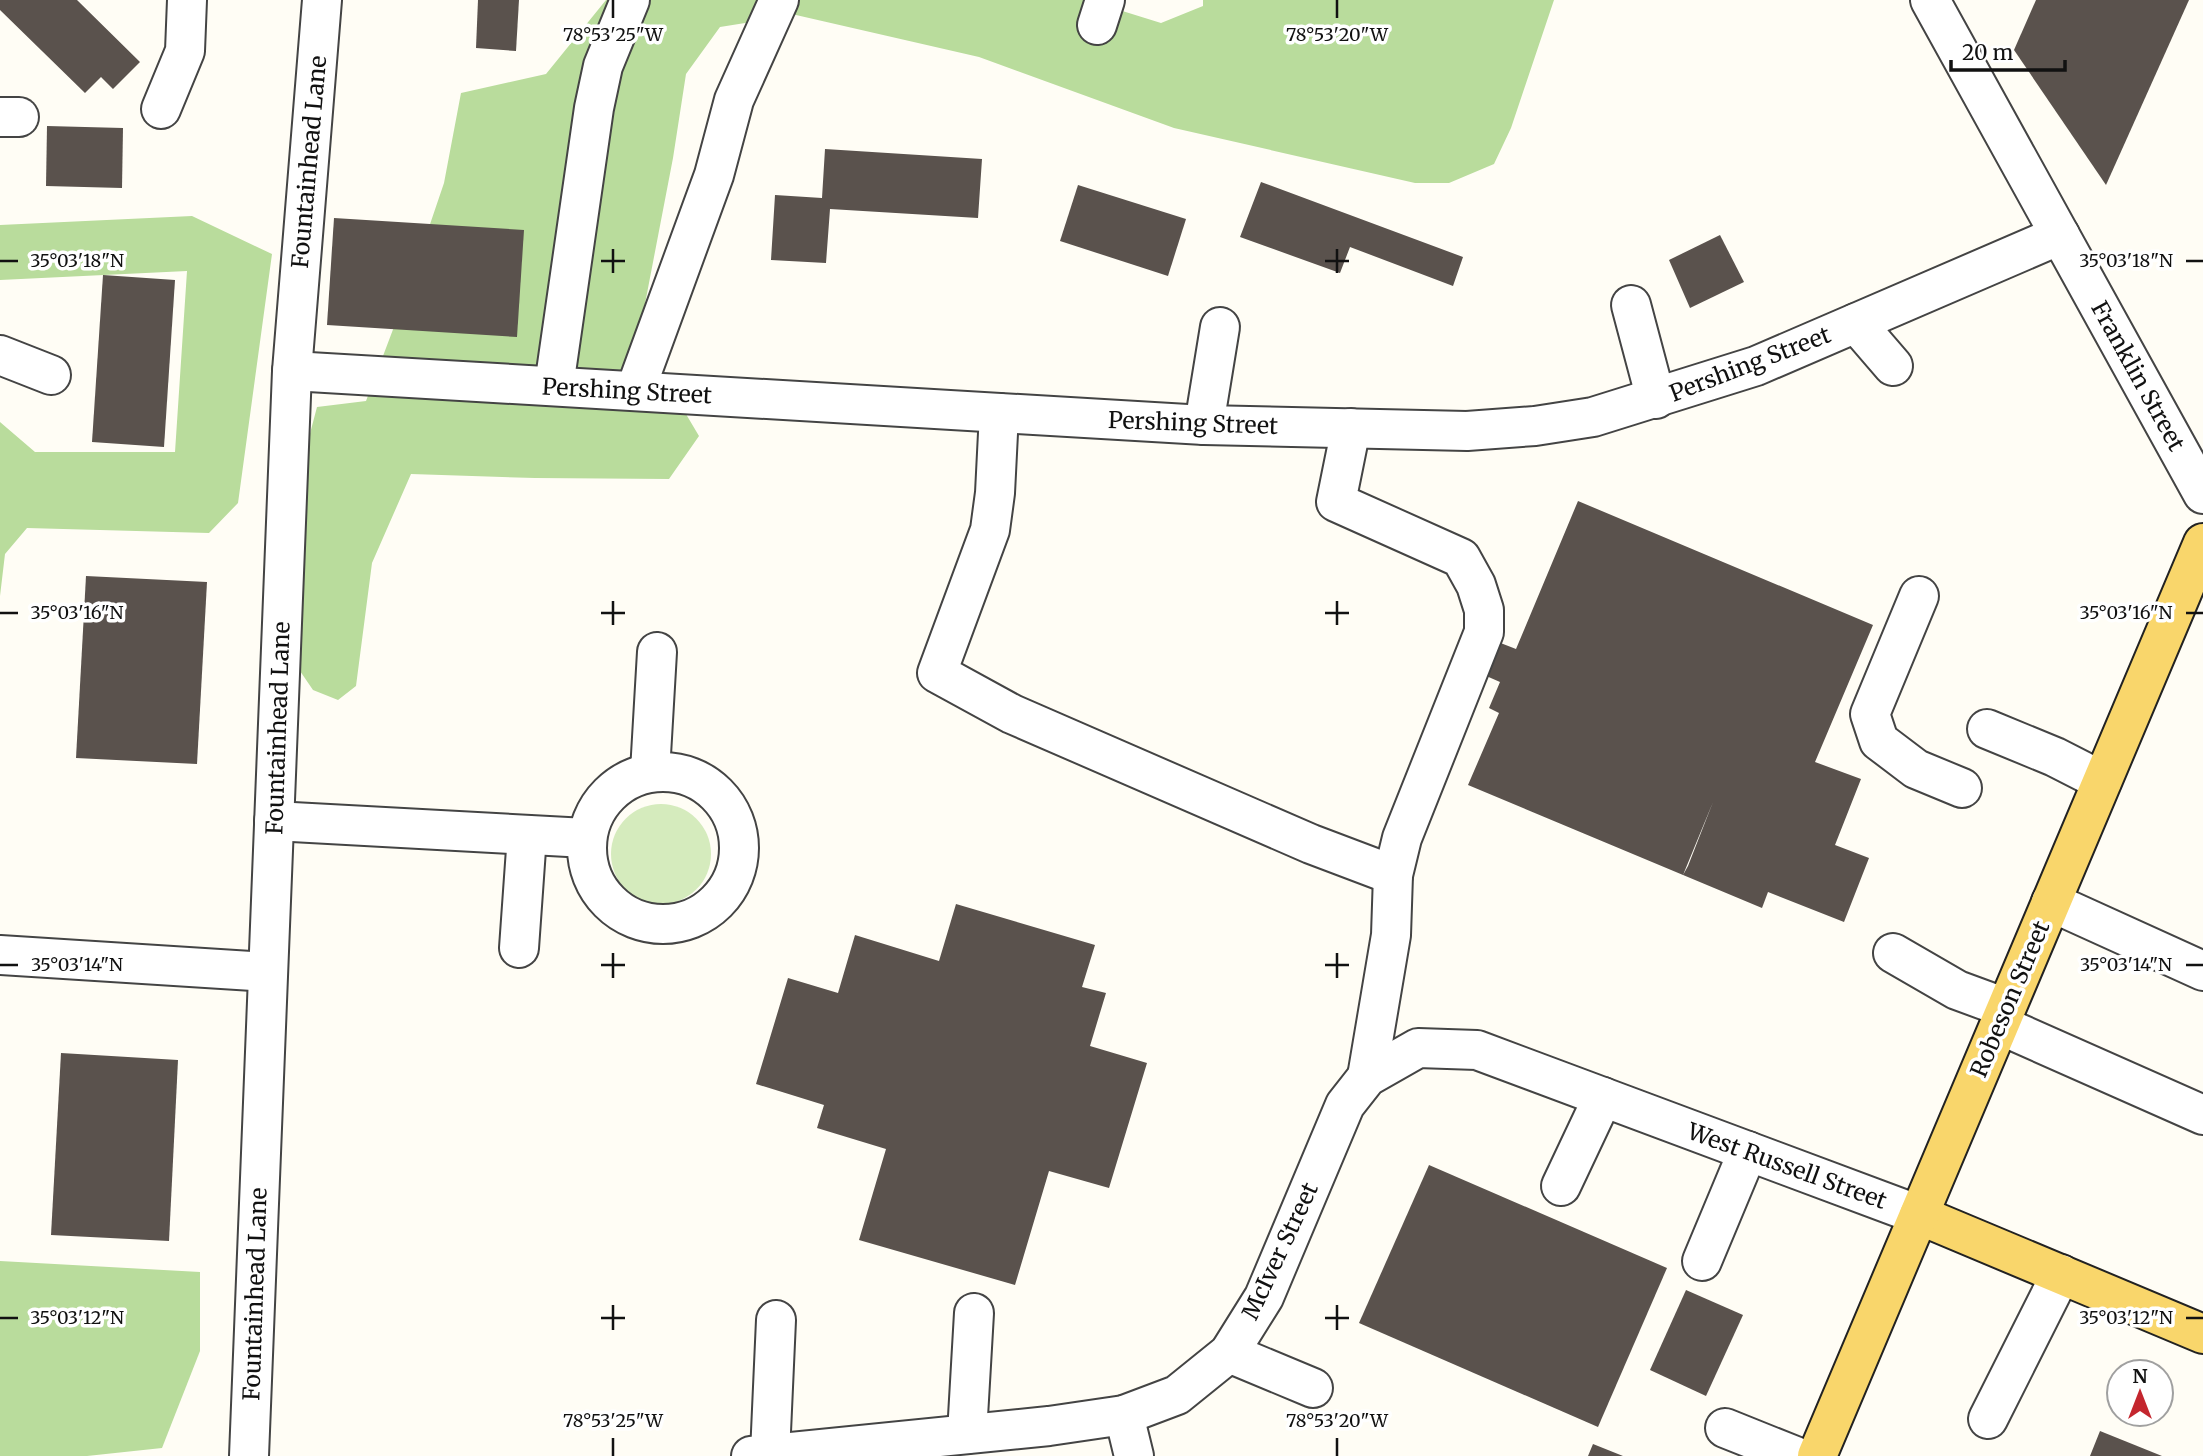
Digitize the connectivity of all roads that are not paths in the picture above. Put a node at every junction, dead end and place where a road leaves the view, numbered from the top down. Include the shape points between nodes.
1 (187, 0) edge
2 (322, 0) edge
3 (630, 0) edge
4 (779, 0) edge
5 (1930, 0) edge
6 (161, 109) dead end
7 (2060, 235) junction
8 (1631, 305) dead end
9 (1856, 323) junction
10 (1220, 327) dead end
11 (0, 355) edge
12 (1893, 366) dead end
13 (292, 371) junction
14 (51, 375) dead end
15 (554, 386) junction
16 (635, 391) junction
17 (1656, 399) junction
18 (999, 413) junction
19 (1204, 425) junction
20 (1351, 428) junction
21 (2203, 494) edge
22 (2203, 542) edge
23 (1919, 596) dead end
24 (657, 652) dead end
25 (1987, 729) dead end
26 (650, 772) junction
27 (2102, 781) junction
28 (1962, 788) dead end
29 (274, 821) junction
30 (527, 835) junction
31 (586, 838) junction
32 (1393, 875) junction
33 (2051, 902) junction
34 (519, 948) dead end
35 (1893, 953) dead end
36 (0, 956) edge
37 (2203, 971) edge
38 (268, 972) junction
39 (2003, 1017) junction
40 (1367, 1077) junction
41 (1603, 1097) junction
42 (2203, 1115) edge
43 (1748, 1151) junction
44 (1561, 1186) dead end
45 (1919, 1215) junction
46 (1702, 1261) dead end
47 (2061, 1274) junction
48 (974, 1313) dead end
49 (776, 1320) dead end
50 (2203, 1334) edge
51 (1229, 1353) junction
52 (1314, 1388) dead end
53 (1124, 1415) junction
54 (1988, 1419) dead end
55 (1725, 1427) dead end
56 (967, 1434) junction
57 (760, 1455) edge
58 (249, 1456) edge
59 (1134, 1456) edge
60 (1795, 1456) edge
61 (1817, 1456) edge

1 - 6 street via 185,51
2 - 13 street, Fountainhead Lane
3 - 15 street via 603,66 594,108
4 - 16 street via 734,100 714,174
5 - 7 street, Franklin Street
7 - 9 street, Pershing Street
7 - 21 street, Franklin Street
8 - 17 street
9 - 12 street
9 - 17 street, Pershing Street via 1756,366
10 - 19 street
11 - 14 street
13 - 15 street, Pershing Street
13 - 29 street, Fountainhead Lane
15 - 16 street, Pershing Street
16 - 18 street, Pershing Street
17 - 20 street, Pershing Street via 1593,417 1535,426 1467,431
18 - 19 street, Pershing Street
18 - 32 street via 990,530 937,673 1012,714
19 - 20 street, Pershing Street
20 - 32 street via 1336,502 1461,558 1484,610 1484,632 1402,838
22 - 27 main road, Robeson Street
23 - 28 street via 1870,714 1879,741 1916,769
24 - 26 street
25 - 27 street
26 - 31 street via 627,780 607,795 593,815
26 - 31 street via 675,772 698,780 733,814 739,863 730,886 714,906 691,920 665,925 639,922 615,909 598,890 587,865
27 - 33 main road, Robeson Street
29 - 30 street
29 - 38 street, Fountainhead Lane
30 - 31 street
30 - 34 street
32 - 40 street via 1391,935
33 - 37 street
33 - 39 main road, Robeson Street
35 - 39 street
36 - 38 street
38 - 58 street, Fountainhead Lane
39 - 42 street
39 - 45 main road, Robeson Street
40 - 41 street, West Russell Street via 1418,1048 1477,1050
40 - 51 street, McIver Street via 1345,1105 1264,1297
41 - 43 street, West Russell Street
41 - 44 street
43 - 45 street, West Russell Street
43 - 46 street
45 - 47 main road, West Russell Street
45 - 61 main road, Robeson Street
47 - 50 main road, West Russell Street
47 - 54 street
48 - 56 street
49 - 57 street
51 - 52 street
51 - 53 street, McIver Street via 1177,1395
53 - 56 street, McIver Street
53 - 59 street
55 - 60 street
56 - 57 street, McIver Street

